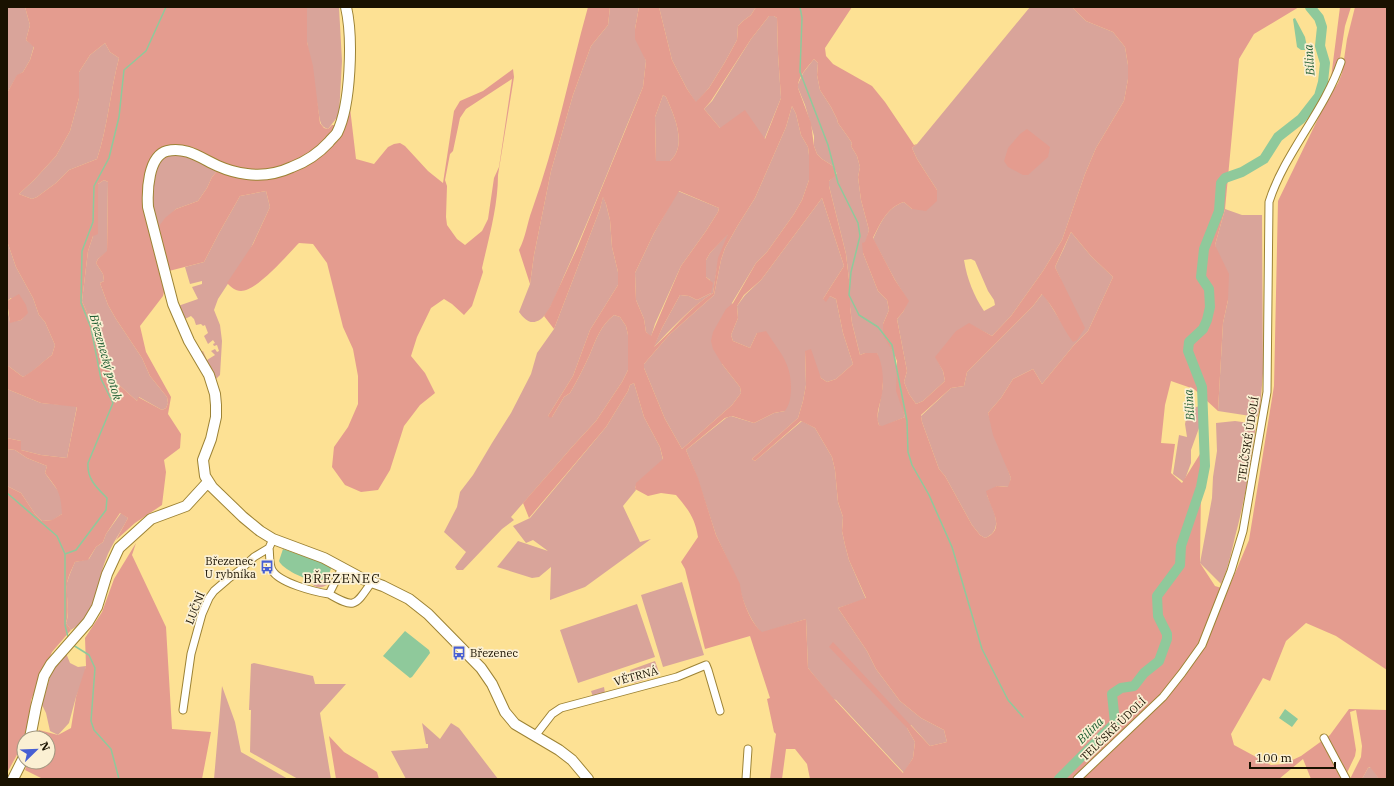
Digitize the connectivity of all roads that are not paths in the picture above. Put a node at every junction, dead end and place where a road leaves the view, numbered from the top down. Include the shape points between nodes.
1 (346, 7) edge
2 (1341, 62) dead end
3 (208, 482) junction
4 (271, 544) junction
5 (342, 568) junction
6 (371, 583) junction
7 (329, 594) junction
8 (183, 710) dead end
9 (720, 711) dead end
10 (32, 730) edge
11 (535, 736) junction
12 (1324, 738) dead end
13 (748, 749) dead end
14 (18, 770) edge
15 (13, 779) edge
16 (588, 779) edge
17 (746, 779) edge
18 (1077, 779) edge
19 (1346, 779) edge

1 - 3 street via 350,49 343,114 337,133 319,153 288,169 260,175 219,166 181,150 163,153 156,158 152,167 147,196 148,207 173,304 189,341 209,374 215,394 216,417 203,460
2 - 18 street, TELČSKÉ ÚDOLÍ via 1335,79 1274,187 1269,202 1267,392 1243,531 1231,572 1202,645 1182,673 1163,697
3 - 4 street
3 - 10 street via 186,506 151,520 118,548 97,607 44,676
4 - 5 street via 324,558
4 - 7 street via 271,567 274,574 306,590
4 - 8 street, LUČNÍ via 209,598 190,654
5 - 6 street
5 - 7 street
6 - 7 street via 359,601 352,604 342,602
6 - 11 street via 409,599 428,614 488,676 509,718
9 - 11 street, VĚTRNÁ via 706,665 671,678 561,708 552,714
11 - 16 street via 572,760
12 - 19 street
13 - 17 street
14 - 15 street

